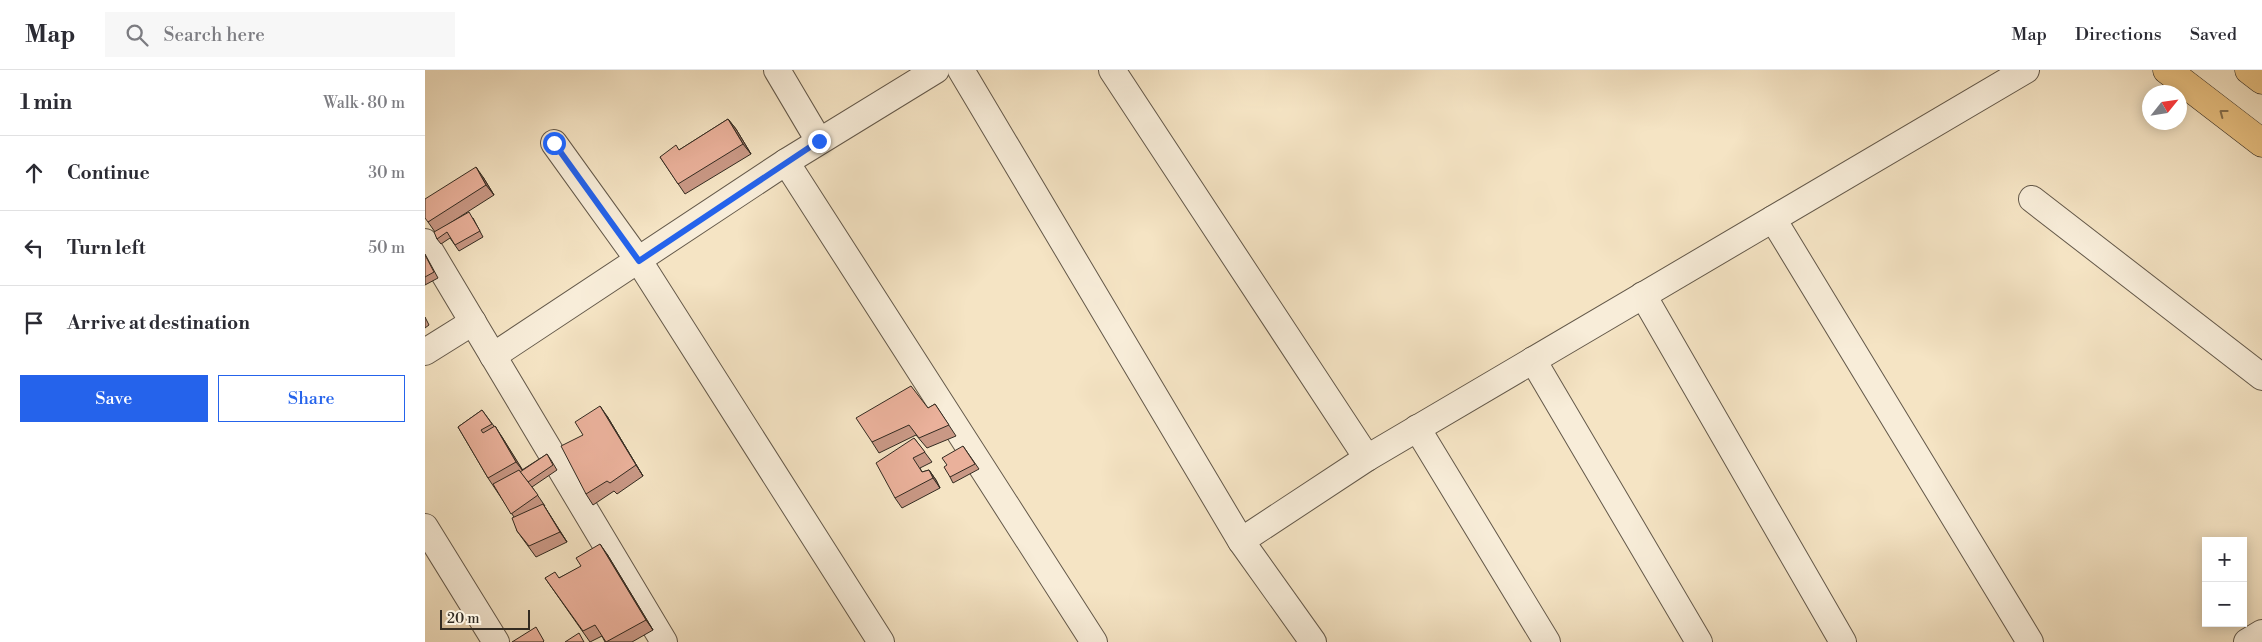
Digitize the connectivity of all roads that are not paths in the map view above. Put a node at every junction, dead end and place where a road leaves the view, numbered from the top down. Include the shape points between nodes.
1 (777, 70) edge
2 (935, 70) edge
3 (961, 70) edge
4 (1113, 70) edge
5 (2026, 70) edge
6 (2167, 70) edge
7 (2249, 70) edge
8 (2262, 80) edge
9 (819, 141) junction
10 (554, 143) dead end
11 (2262, 143) edge
12 (787, 162) junction
13 (2031, 199) dead end
14 (1773, 219) junction
15 (425, 242) edge
16 (639, 261) junction
17 (1643, 296) junction
18 (473, 322) junction
19 (425, 352) edge
20 (493, 356) junction
21 (1533, 360) junction
22 (2262, 377) edge
23 (1417, 428) junction
24 (1367, 458) junction
25 (425, 527) edge
26 (1241, 541) junction
27 (2262, 633) edge
28 (496, 642) edge
29 (664, 642) edge
30 (881, 642) edge
31 (1094, 642) edge
32 (1313, 642) edge
33 (1547, 642) edge
34 (1699, 642) edge
35 (1843, 642) edge
36 (2030, 642) edge
37 (2247, 642) edge

1 - 9 street
2 - 9 street
3 - 26 street
4 - 24 street
5 - 14 street
11 -> 6 main road
7 - 8 main road
9 - 12 street
10 - 16 street
12 - 16 street
12 - 31 street
13 - 22 street
14 - 17 street
14 - 36 street
15 - 18 street
16 - 20 street
16 - 30 street
17 - 21 street
17 - 35 street
18 - 19 street
18 - 20 street
20 - 29 street
21 - 23 street
21 - 34 street
23 - 24 street
23 - 33 street
24 - 26 street
25 - 28 street
26 - 32 street
27 - 37 street

